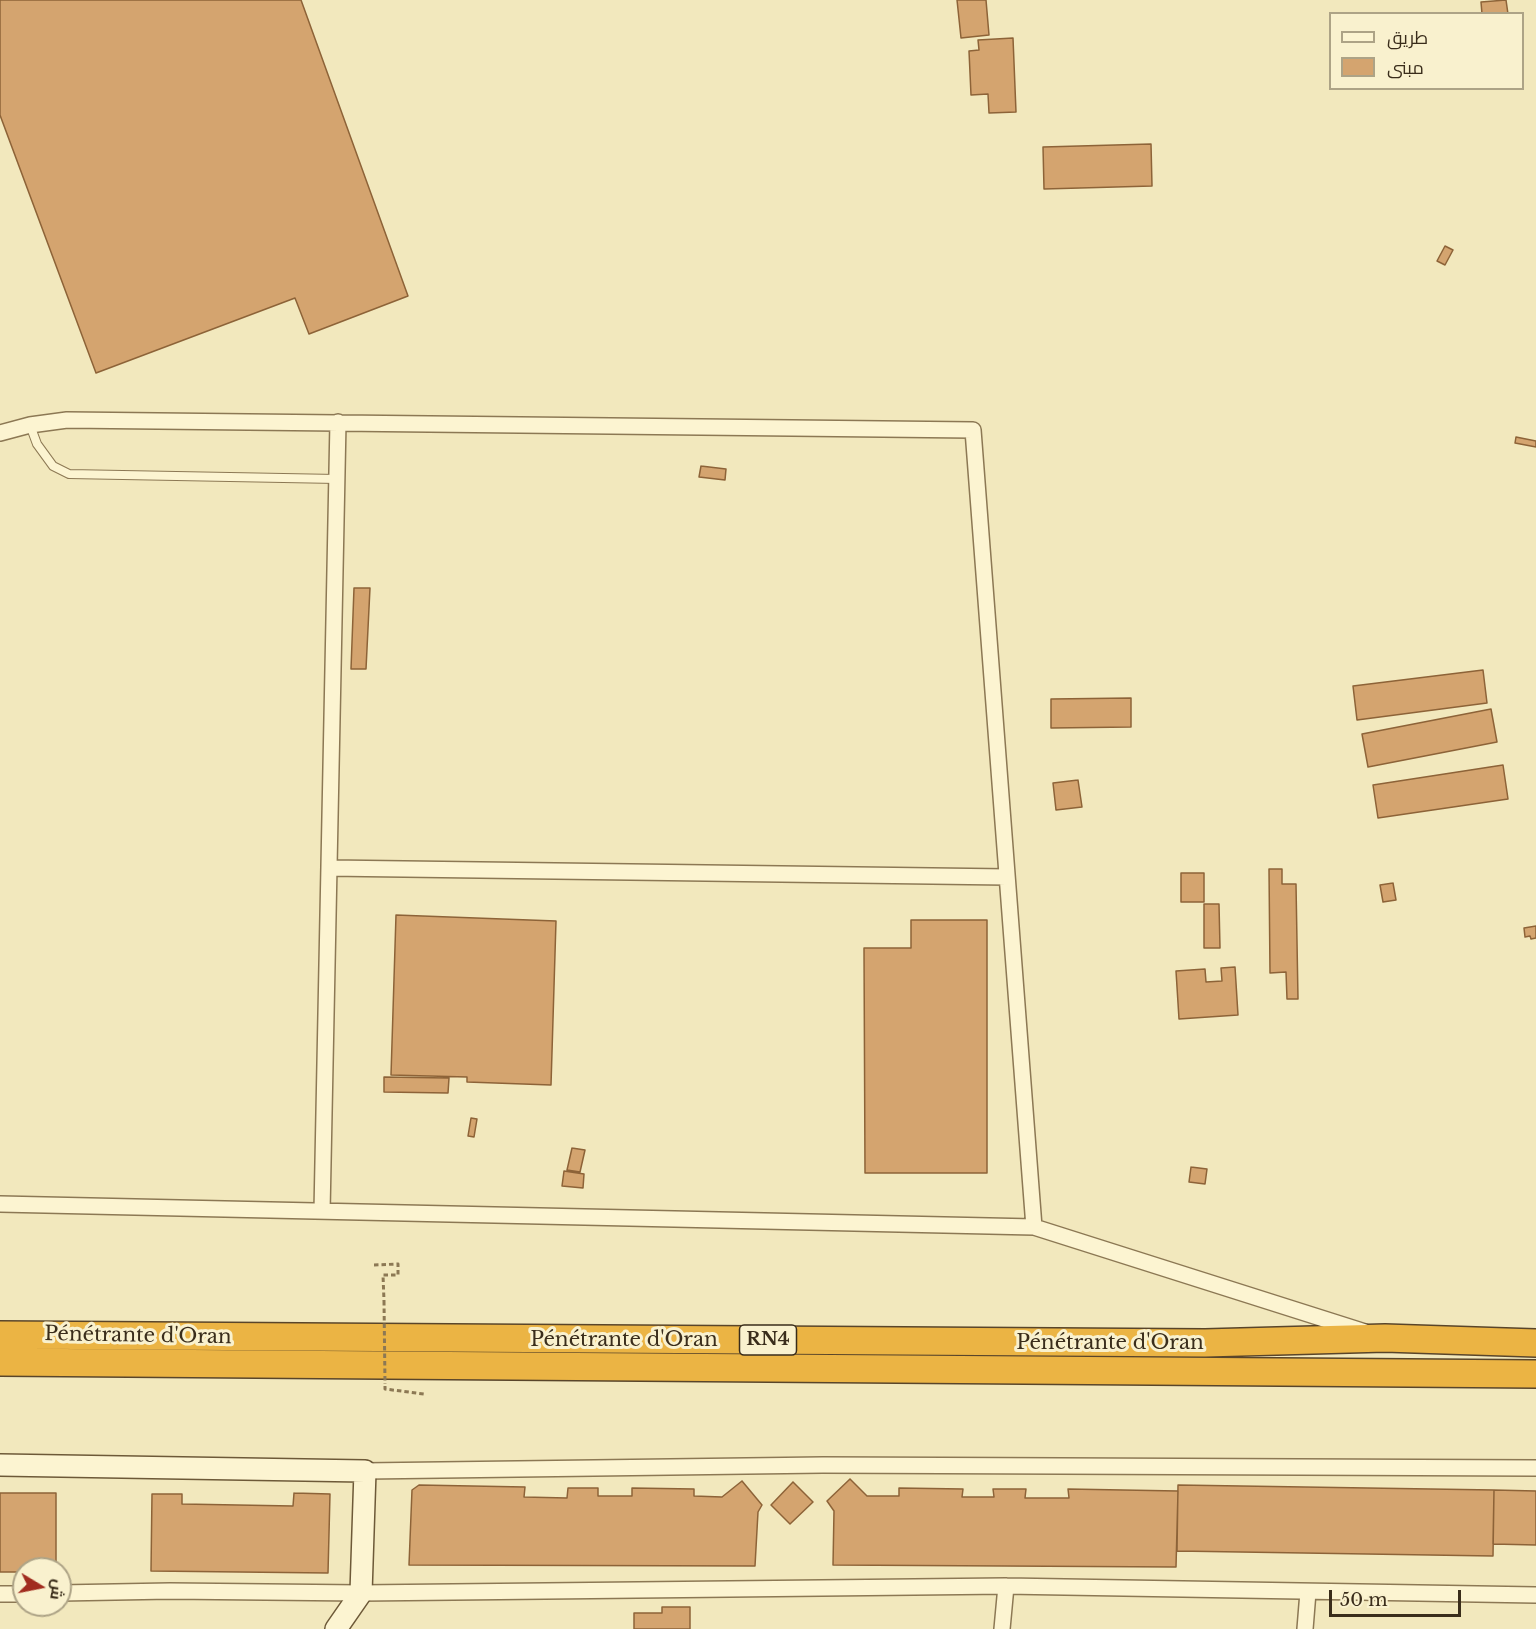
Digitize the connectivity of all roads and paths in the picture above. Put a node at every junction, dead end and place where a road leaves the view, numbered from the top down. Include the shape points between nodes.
1 (338, 422) junction
2 (30, 426) junction
3 (0, 433) edge
4 (337, 479) junction
5 (329, 868) junction
6 (1007, 877) junction
7 (0, 1204) edge
8 (322, 1211) junction
9 (1034, 1227) junction
10 (374, 1265) dead end
11 (0, 1335) edge
12 (1385, 1338) junction
13 (1536, 1344) edge
14 (0, 1362) edge
15 (1536, 1374) edge
16 (424, 1395) dead end
17 (0, 1465) edge
18 (1536, 1468) edge
19 (365, 1471) junction
20 (1006, 1586) junction
21 (1308, 1592) junction
22 (72, 1593) edge
23 (361, 1593) junction
24 (1536, 1595) edge
25 (336, 1629) edge
26 (1002, 1629) edge
27 (1305, 1629) edge

1 - 2 street via 67,420
1 - 4 street
1 - 6 street via 973,430
2 - 3 street
2 - 4 lane via 53,466 69,474
4 - 5 street
5 - 6 street
5 - 8 street
6 - 9 street
7 - 8 street
8 - 9 street
9 - 12 street
10 - 16 path, bridge via 398,1264 398,1275 383,1275 385,1389
11 - 12 highway, Pénétrante d'Oran / RN4 via 1181,1343
12 - 13 highway, Pénétrante d'Oran / RN4
14 - 15 highway, Pénétrante d'Oran / RN4
17 - 19 street
18 - 19 street via 824,1465
19 - 23 street
20 - 21 street
20 - 23 street
20 - 26 street
21 - 24 street
21 - 27 street
22 - 23 street
23 - 25 street

